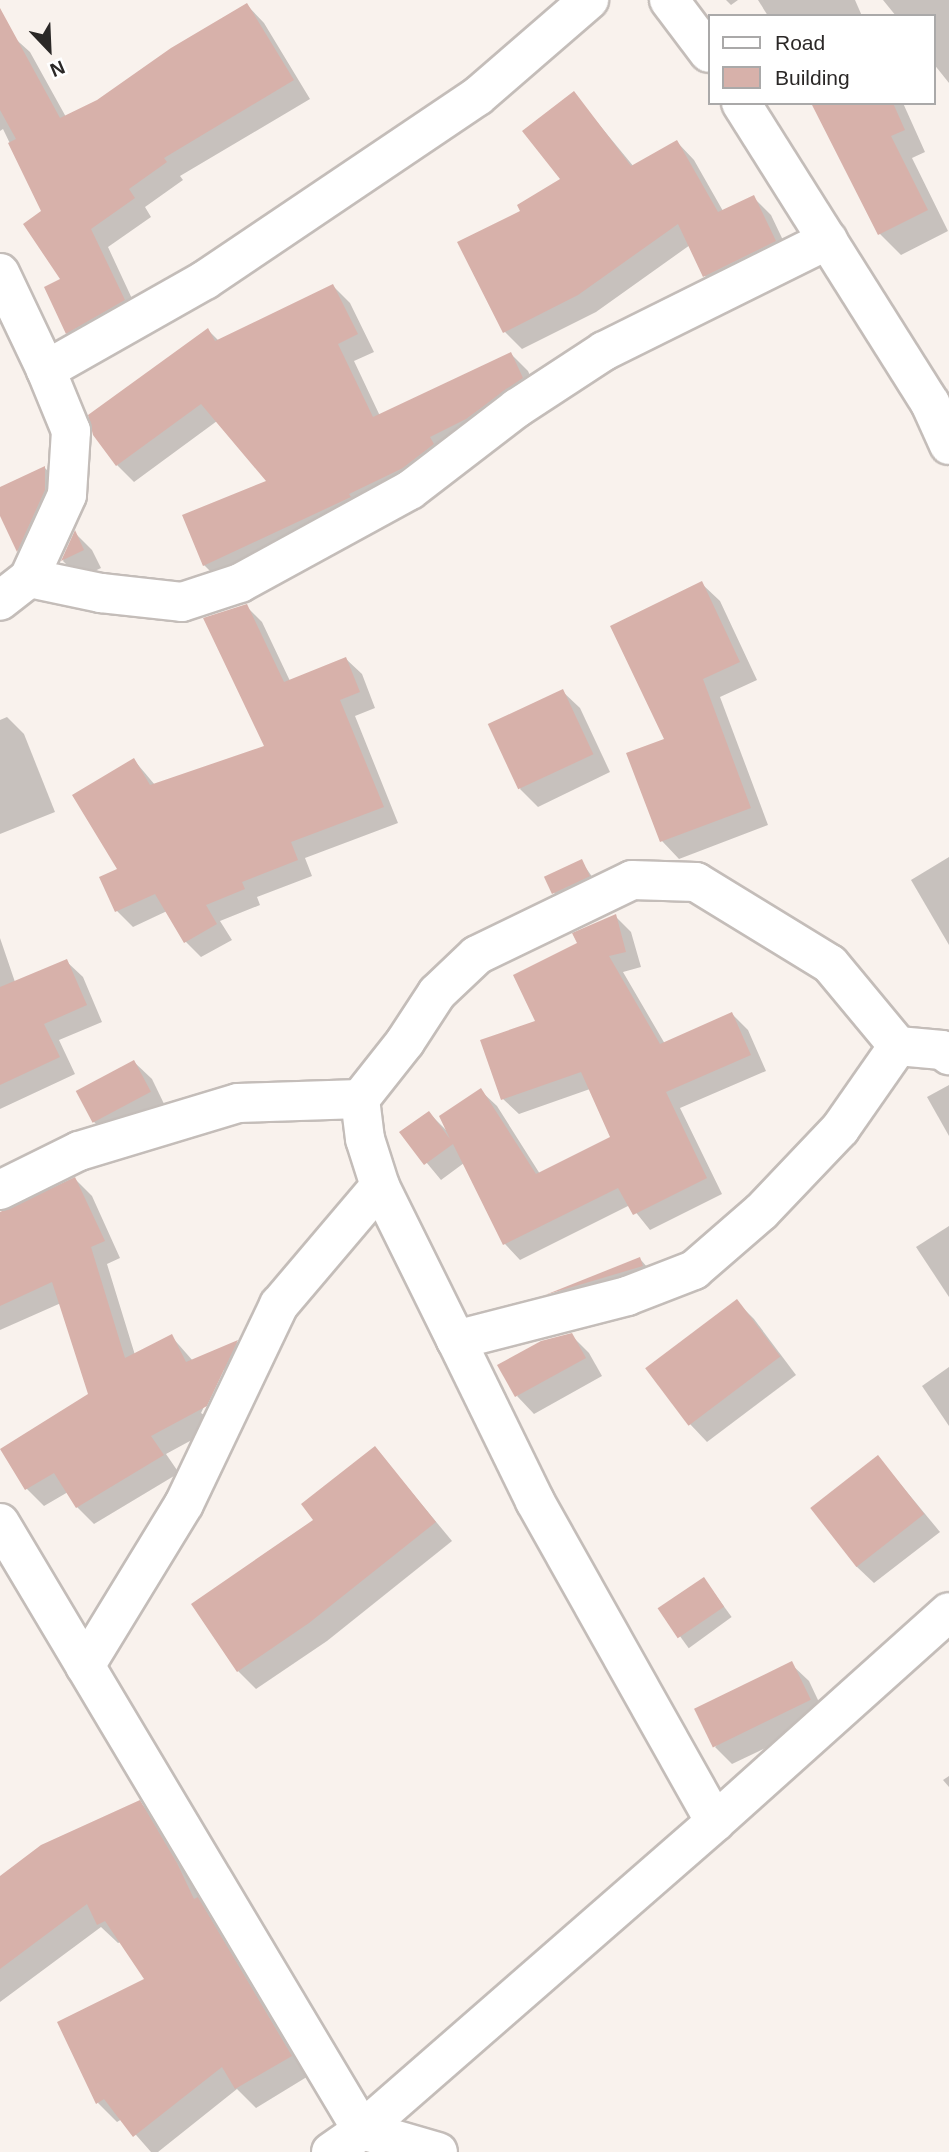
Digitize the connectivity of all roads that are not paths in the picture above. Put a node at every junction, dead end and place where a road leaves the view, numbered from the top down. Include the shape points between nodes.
1 (589, 0) edge
2 (669, 0) edge
3 (708, 51) edge
4 (742, 105) edge
5 (828, 240) junction
6 (0, 272) edge
7 (46, 370) junction
8 (949, 445) edge
9 (15, 589) edge
10 (898, 1046) junction
11 (949, 1055) edge
12 (360, 1099) junction
13 (380, 1186) junction
14 (0, 1190) edge
15 (456, 1340) junction
16 (0, 1523) edge
17 (949, 1612) edge
18 (85, 1666) junction
19 (715, 1822) junction
20 (349, 2144) edge
21 (438, 2152) edge

1 - 7 street via 478,96 205,280
2 - 3 street
4 - 5 street
5 - 8 street via 930,403
5 - 9 street via 604,351 517,408 410,490 240,583 182,602
6 - 7 street
7 - 9 street via 71,431 66,495
10 - 11 street
10 - 12 street via 830,964 696,882 632,880 477,955 437,993
10 - 15 street via 840,1129 761,1212 694,1270 627,1296
12 - 13 street via 365,1139
12 - 14 street via 238,1103 79,1151
13 - 15 street
13 - 18 street via 279,1305 184,1504
15 - 19 street via 535,1501
16 - 18 street
17 - 19 street
18 - 20 street
19 - 20 street
20 - 21 street

